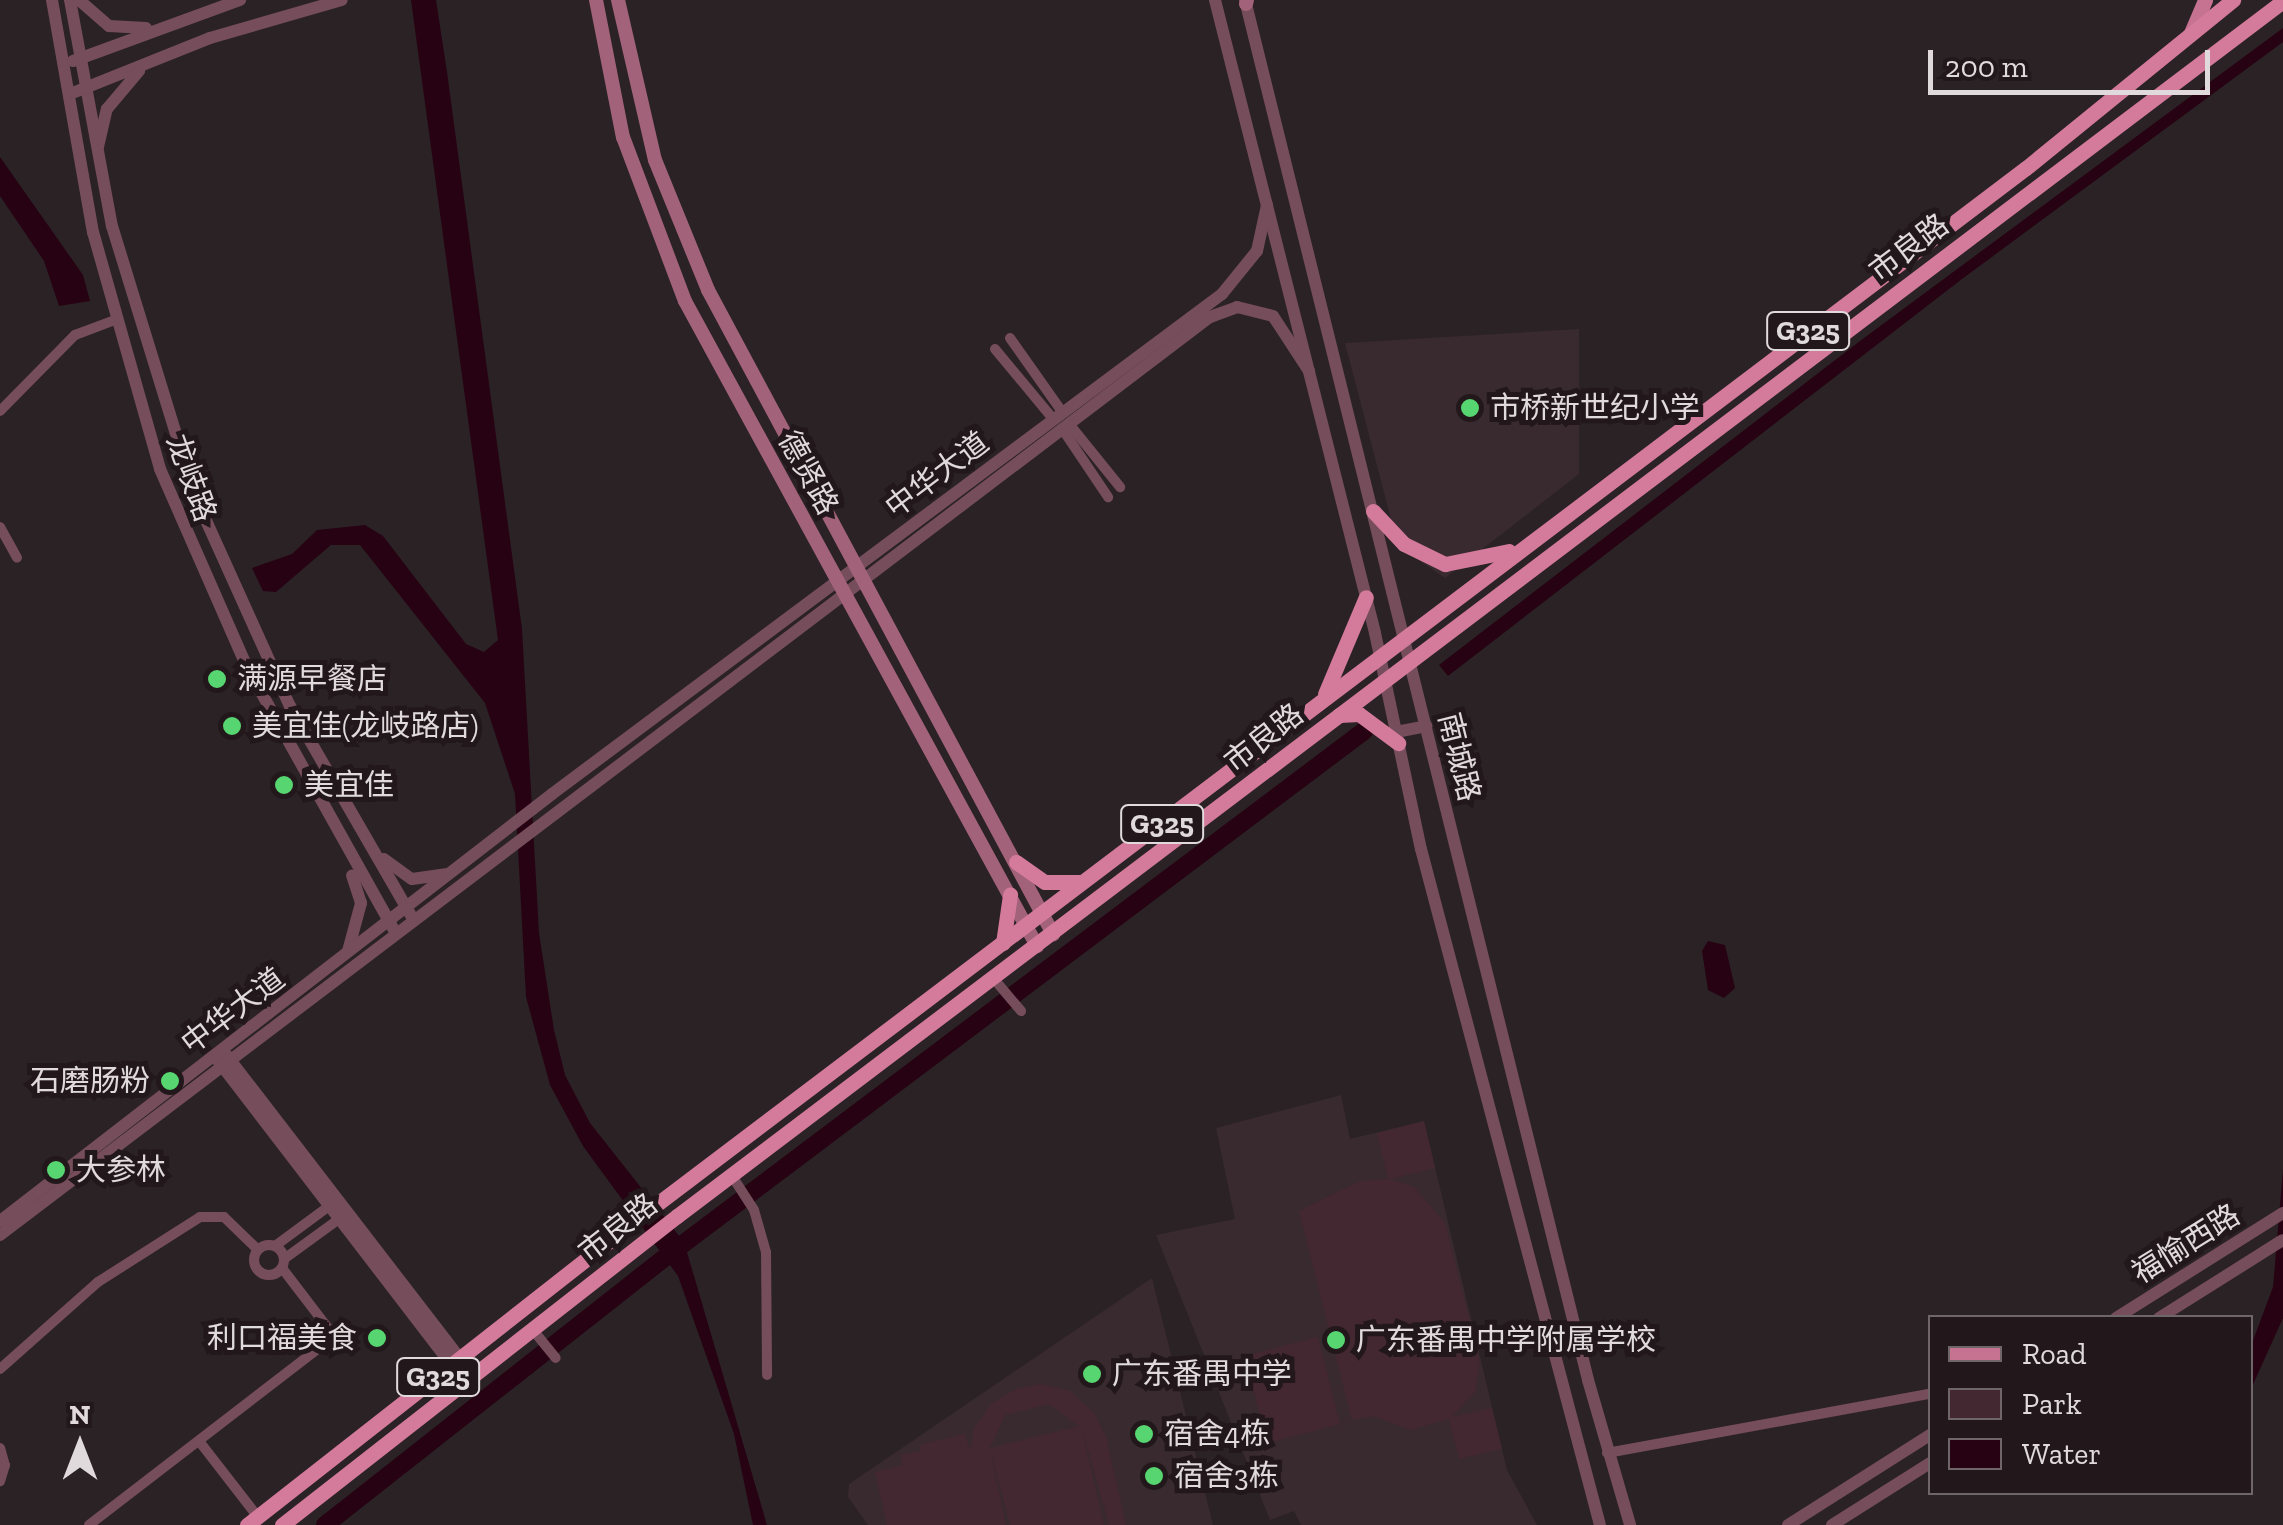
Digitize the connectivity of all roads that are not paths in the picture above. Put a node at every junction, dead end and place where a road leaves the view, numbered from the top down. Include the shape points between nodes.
1 (52, 0) edge
2 (70, 0) edge
3 (79, 0) edge
4 (240, 0) edge
5 (342, 0) edge
6 (585, 0) edge
7 (596, 0) edge
8 (618, 0) edge
9 (629, 0) edge
10 (1215, 0) edge
11 (2205, 0) edge
12 (2232, 0) edge
13 (1246, 1) edge
14 (2283, 3) edge
15 (178, 21) junction
16 (600, 25) junction
17 (622, 28) junction
18 (2186, 42) junction
19 (78, 59) junction
20 (156, 60) junction
21 (61, 65) junction
22 (82, 88) junction
23 (66, 97) junction
24 (97, 165) junction
25 (1267, 205) junction
26 (1207, 312) junction
27 (115, 320) junction
28 (1010, 338) dead end
29 (995, 349) dead end
30 (1309, 371) junction
31 (0, 411) edge
32 (1062, 422) junction
33 (1120, 487) dead end
34 (1108, 497) dead end
35 (1374, 511) junction
36 (0, 527) edge
37 (890, 542) junction
38 (1381, 542) junction
39 (1522, 546) junction
40 (1354, 550) junction
41 (898, 555) junction
42 (17, 558) dead end
43 (860, 574) junction
44 (841, 588) junction
45 (1366, 597) junction
46 (1404, 637) junction
47 (1380, 656) junction
48 (1410, 661) junction
49 (1385, 680) junction
50 (1322, 701) junction
51 (1339, 715) junction
52 (1426, 726) junction
53 (1397, 738) junction
54 (349, 812) junction
55 (326, 818) junction
56 (1016, 862) junction
57 (458, 870) junction
58 (1088, 880) junction
59 (1010, 895) junction
60 (410, 914) junction
61 (1042, 914) junction
62 (392, 927) junction
63 (1026, 928) junction
64 (1053, 934) junction
65 (1001, 946) junction
66 (1037, 946) junction
67 (345, 956) junction
68 (997, 983) junction
69 (1020, 1011) dead end
70 (222, 1057) junction
71 (734, 1181) junction
72 (329, 1206) junction
73 (2283, 1213) edge
74 (338, 1218) junction
75 (0, 1221) edge
76 (0, 1234) edge
77 (2283, 1240) edge
78 (276, 1246) junction
79 (258, 1250) junction
80 (283, 1264) junction
81 (2121, 1315) edge
82 (2164, 1315) edge
83 (536, 1333) junction
84 (556, 1358) dead end
85 (456, 1362) junction
86 (0, 1369) edge
87 (766, 1376) dead end
88 (1928, 1394) edge
89 (1928, 1436) edge
90 (199, 1441) junction
91 (0, 1448) edge
92 (1607, 1453) junction
93 (1928, 1464) edge
94 (0, 1481) edge
95 (252, 1521) edge
96 (1631, 1524) edge
97 (89, 1525) edge
98 (282, 1525) edge
99 (1600, 1525) edge
100 (1788, 1525) edge
101 (1832, 1525) edge

1 - 21 street, 龙岐路
2 - 19 street, 龙岐路
3 - 15 street via 116,28
4 - 15 street
5 - 20 street
6 - 16 main road
7 - 16 main road, 德贤路
8 - 17 main road, 德贤路
9 - 17 main road
10 - 25 street, 南城路
11 - 18 main road
12 - 18 highway, 市良路 / G325
13 - 35 street, 南城路
14 - 48 highway, 市良路 / G325
15 - 19 street
16 - 44 main road, 德贤路 via 624,137 672,271
17 - 43 main road, 德贤路 via 655,160 695,262
18 - 39 highway, 市良路 / G325
19 - 21 street
19 - 22 street, 龙岐路
20 - 22 street
20 - 24 street via 124,84 107,110
21 - 23 street, 龙岐路
22 - 23 street
22 - 24 street, 龙岐路
23 - 27 street, 龙岐路
24 - 54 street, 龙岐路 via 195,496 263,654
25 - 26 street, 中华大道 via 1257,251
25 - 30 street, 南城路
26 - 30 street via 1237,307 1273,316
26 - 32 street, 中华大道
27 - 31 street via 75,335
27 - 55 street, 龙岐路 via 187,540
28 - 32 street
29 - 32 street
30 - 40 street, 南城路
32 - 33 street
32 - 34 street
32 - 37 street, 中华大道
32 - 41 street, 中华大道
35 - 38 street, 南城路
35 - 39 highway via 1404,544 1445,564 1477,562
36 - 42 street
37 - 41 street
37 - 43 street, 中华大道
38 - 40 street
38 - 46 street, 南城路
39 - 46 highway, 市良路 / G325
40 - 45 street, 南城路
41 - 43 street, 中华大道
43 - 44 street
43 - 56 main road, 德贤路
44 - 57 street, 中华大道 via 552,794
44 - 59 main road, 德贤路
44 - 60 street, 中华大道 via 496,858
45 - 47 street, 南城路
45 - 50 highway
46 - 47 highway, 市良路 / G325
46 - 48 street, 南城路
47 - 49 street, 南城路
47 - 50 highway, 市良路 / G325
48 - 49 highway, 市良路 / G325
48 - 52 street, 南城路
49 - 51 highway, 市良路 / G325
49 - 53 street, 南城路
50 - 58 highway, 市良路 / G325
51 - 53 highway via 1360,714
51 - 64 highway, 市良路 / G325
52 - 53 street
52 - 92 street, 南城路
53 - 99 street, 南城路
54 - 57 street via 403,876 424,879
54 - 60 street, 龙岐路
55 - 62 street, 龙岐路
55 - 67 street via 360,893 358,926
56 - 58 highway via 1045,882
56 - 61 main road, 德贤路
57 - 60 street, 中华大道
58 - 61 highway, 市良路 / G325
59 - 63 main road, 德贤路
59 - 65 highway
60 - 62 street, 中华大道
61 - 63 highway, 市良路 / G325
61 - 64 main road, 德贤路
62 - 67 street, 中华大道
62 - 70 street, 中华大道
63 - 65 highway, 市良路 / G325
63 - 66 main road, 德贤路
64 - 66 highway, 市良路 / G325
65 - 85 highway, 市良路 / G325
66 - 68 highway, 市良路 / G325
67 - 70 street, 中华大道
68 - 69 street
68 - 71 highway, 市良路 / G325
70 - 72 street
70 - 75 street, 中华大道
70 - 76 street, 中华大道
70 - 85 street
71 - 83 highway, 市良路 / G325 via 677,1216
71 - 87 street via 754,1210 766,1252
72 - 74 street
72 - 78 street
73 - 81 street, 福愉西路
74 - 80 street
74 - 85 street
77 - 82 street, 福愉西路
78 - 79 street
78 - 80 street
79 - 80 street via 259,1271
79 - 86 street via 224,1217 200,1217 98,1282
80 - 90 street via 334,1336
83 - 84 street
83 - 98 highway, 市良路 / G325
85 - 95 highway, 市良路 / G325
88 - 92 street
89 - 100 street
90 - 95 street
90 - 97 street
91 - 94 street
92 - 96 street, 南城路
93 - 101 street

